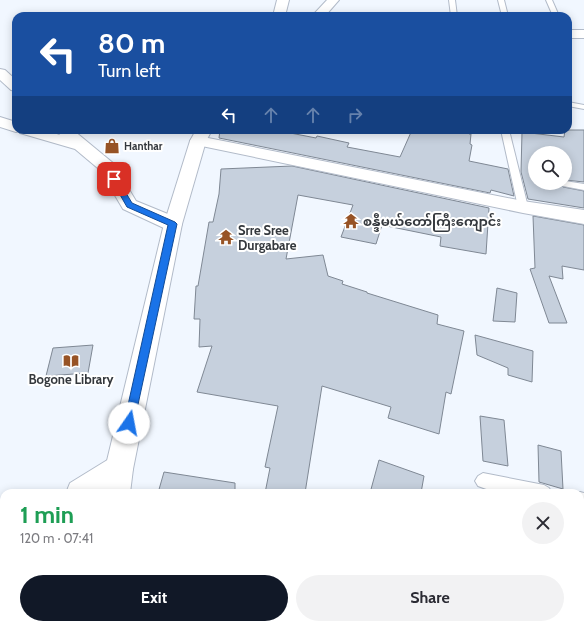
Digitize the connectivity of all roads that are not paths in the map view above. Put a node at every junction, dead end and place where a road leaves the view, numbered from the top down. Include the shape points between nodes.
1 (283, 0) edge
2 (333, 0) edge
3 (452, 0) edge
4 (501, 0) edge
5 (549, 0) edge
6 (280, 12) edge
7 (322, 12) edge
8 (454, 12) edge
9 (504, 12) edge
10 (554, 12) edge
11 (572, 34) edge
12 (584, 34) edge
13 (0, 73) edge
14 (12, 83) edge
15 (572, 105) edge
16 (584, 107) edge
17 (0, 122) edge
18 (12, 126) edge
19 (40, 134) edge
20 (68, 134) edge
21 (506, 134) edge
22 (201, 136) edge
23 (80, 145) junction
24 (572, 185) edge
25 (584, 187) edge
26 (523, 207) junction
27 (584, 217) edge
28 (173, 224) junction
29 (117, 481) edge
30 (483, 481) dead end
31 (92, 489) edge
32 (524, 489) edge

1 - 6 street
2 - 7 street
3 - 8 lane
4 - 9 lane
5 - 10 lane
11 - 12 street
13 - 14 street
15 - 16 lane
17 - 18 street
19 - 23 street
20 - 23 street
21 - 26 lane
22 - 26 street
22 - 28 street
23 - 28 street via 107,167 129,205
24 - 25 lane
26 - 27 street
28 - 29 street
29 - 31 street
30 - 32 lane

